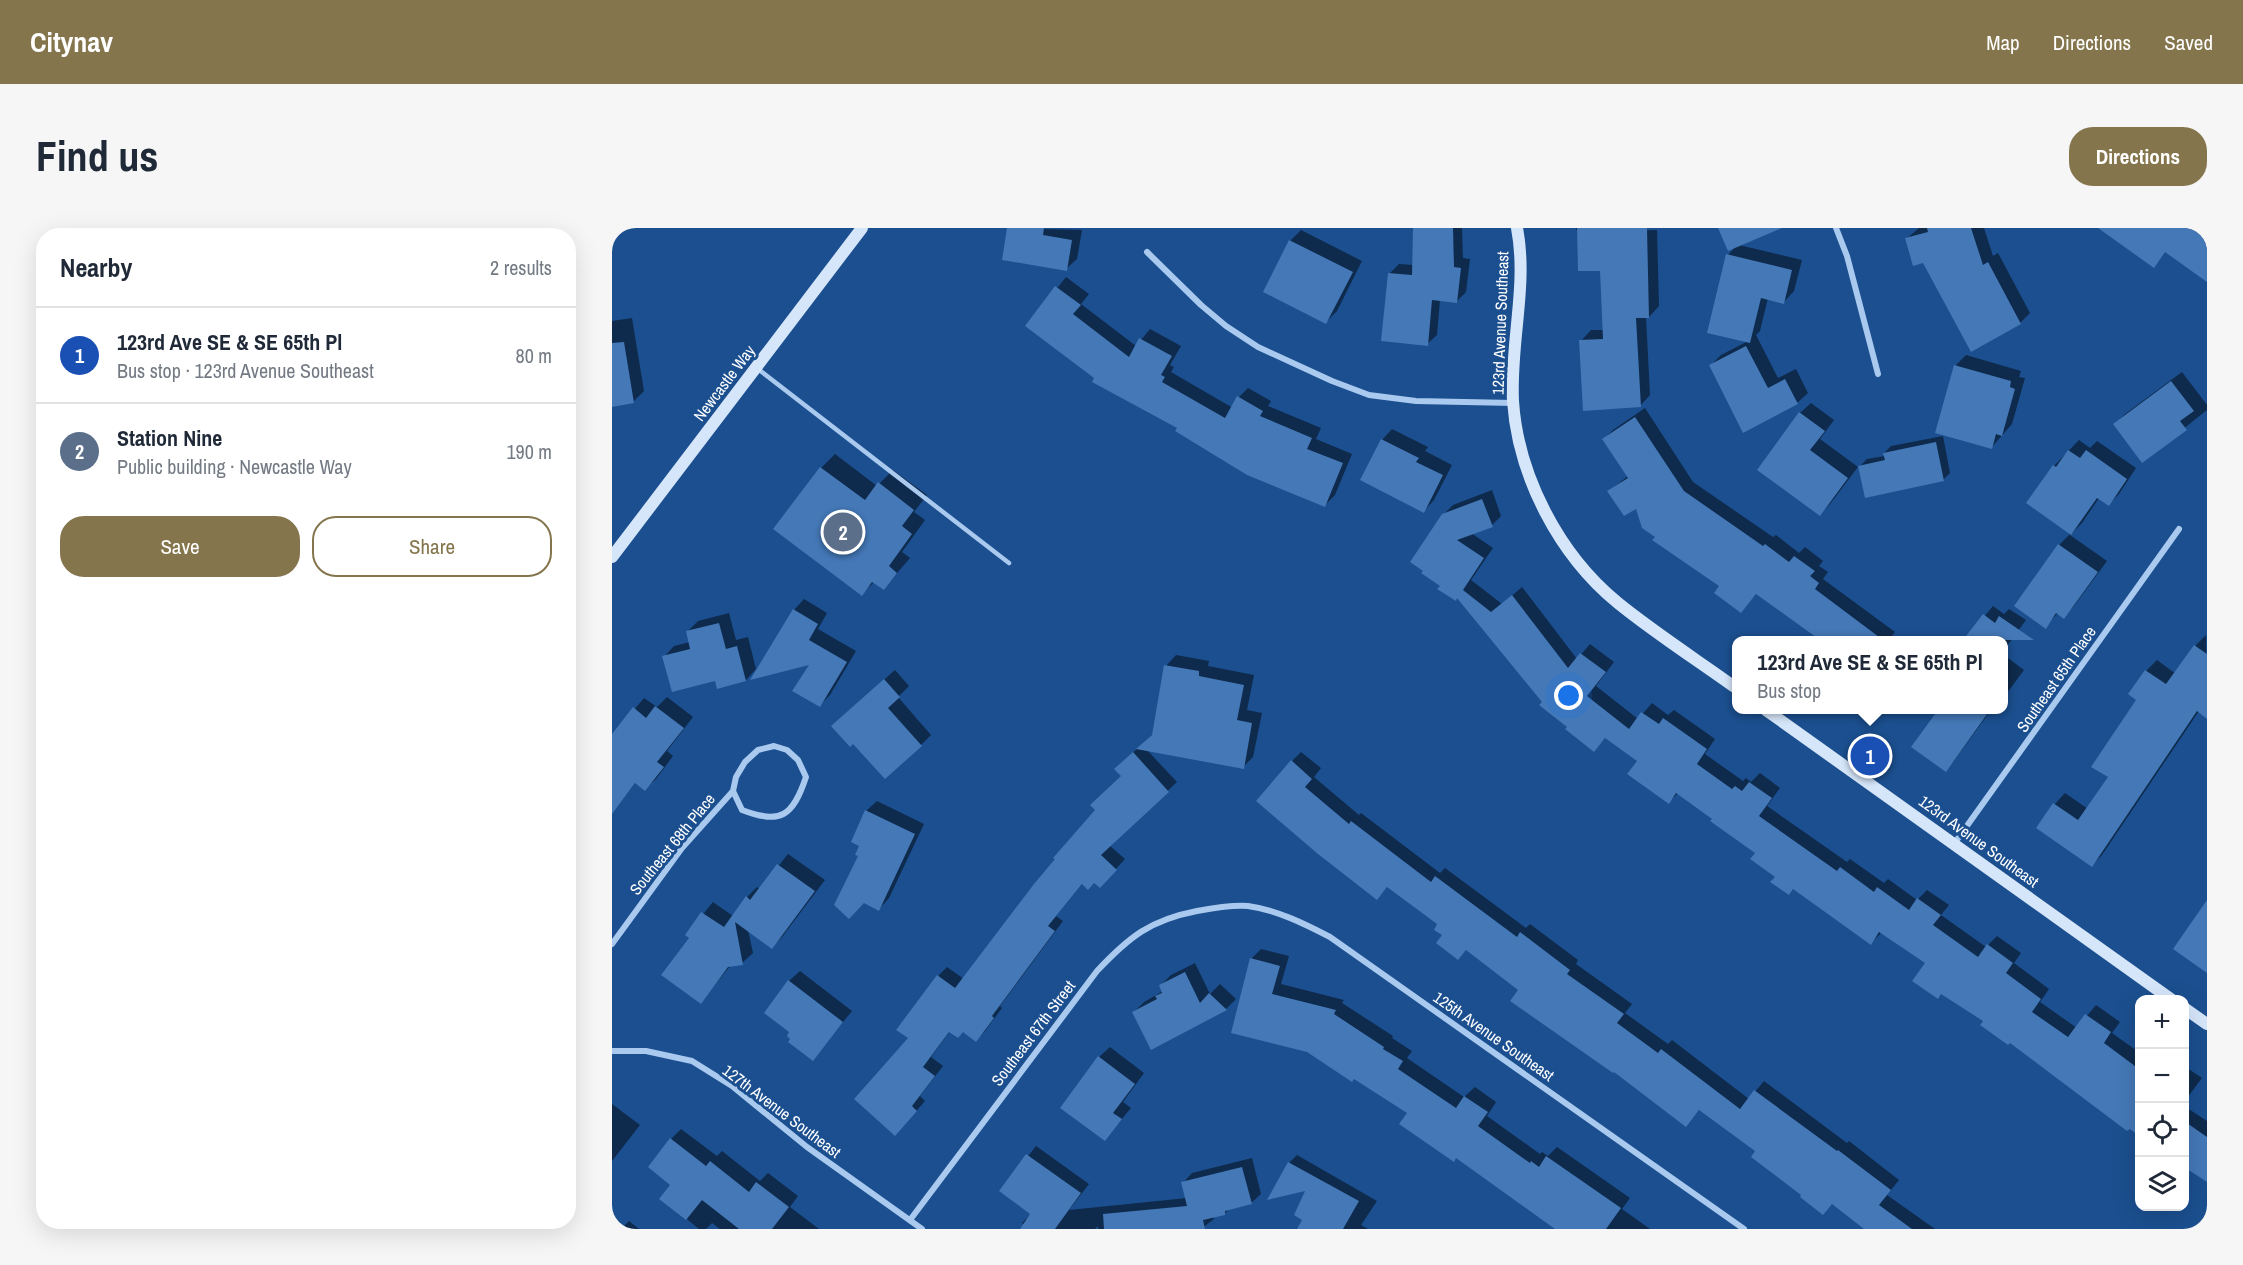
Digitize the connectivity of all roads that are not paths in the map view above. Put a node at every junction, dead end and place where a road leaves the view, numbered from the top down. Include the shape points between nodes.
1 (862, 228) edge
2 (1517, 228) edge
3 (1836, 228) edge
4 (1147, 252) dead end
5 (756, 367) junction
6 (1878, 374) dead end
7 (1514, 403) junction
8 (2179, 529) dead end
9 (612, 557) edge
10 (1009, 563) dead end
11 (1732, 684) edge
12 (1772, 714) edge
13 (733, 791) junction
14 (1954, 844) junction
15 (1212, 908) joint
16 (612, 945) edge
17 (2166, 995) edge
18 (2189, 1011) edge
19 (2207, 1024) edge
20 (612, 1051) edge
21 (910, 1220) junction
22 (922, 1229) edge
23 (1744, 1229) edge

1 - 5 street, Newcastle Way
2 - 7 street, 123rd Avenue Southeast via 1520,288 1513,351
3 - 6 street
4 - 7 street via 1226,326 1258,347 1332,381 1369,395 1416,401
5 - 9 street, Newcastle Way
5 - 10 lane
7 - 11 street, 123rd Avenue Southeast via 1525,464 1533,483 1545,511 1587,574 1617,602
8 - 14 street, Southeast 65th Place
12 - 14 street, 123rd Avenue Southeast
13 - 13 street, Southeast 68th Place via 742,810 772,818 788,812 806,777 798,760 787,750 774,746 758,750 745,762
13 - 16 street, Southeast 68th Place via 682,848
14 - 17 street, 123rd Avenue Southeast
15 - 21 street, Southeast 67th Street via 1172,916 1147,927 1119,948 1097,971
15 - 23 street, 125th Avenue Southeast via 1248,906 1287,917 1330,937
18 - 19 street
20 - 21 street, 127th Avenue Southeast via 646,1051 692,1061 732,1086 807,1148
21 - 22 street, 127th Avenue Southeast

